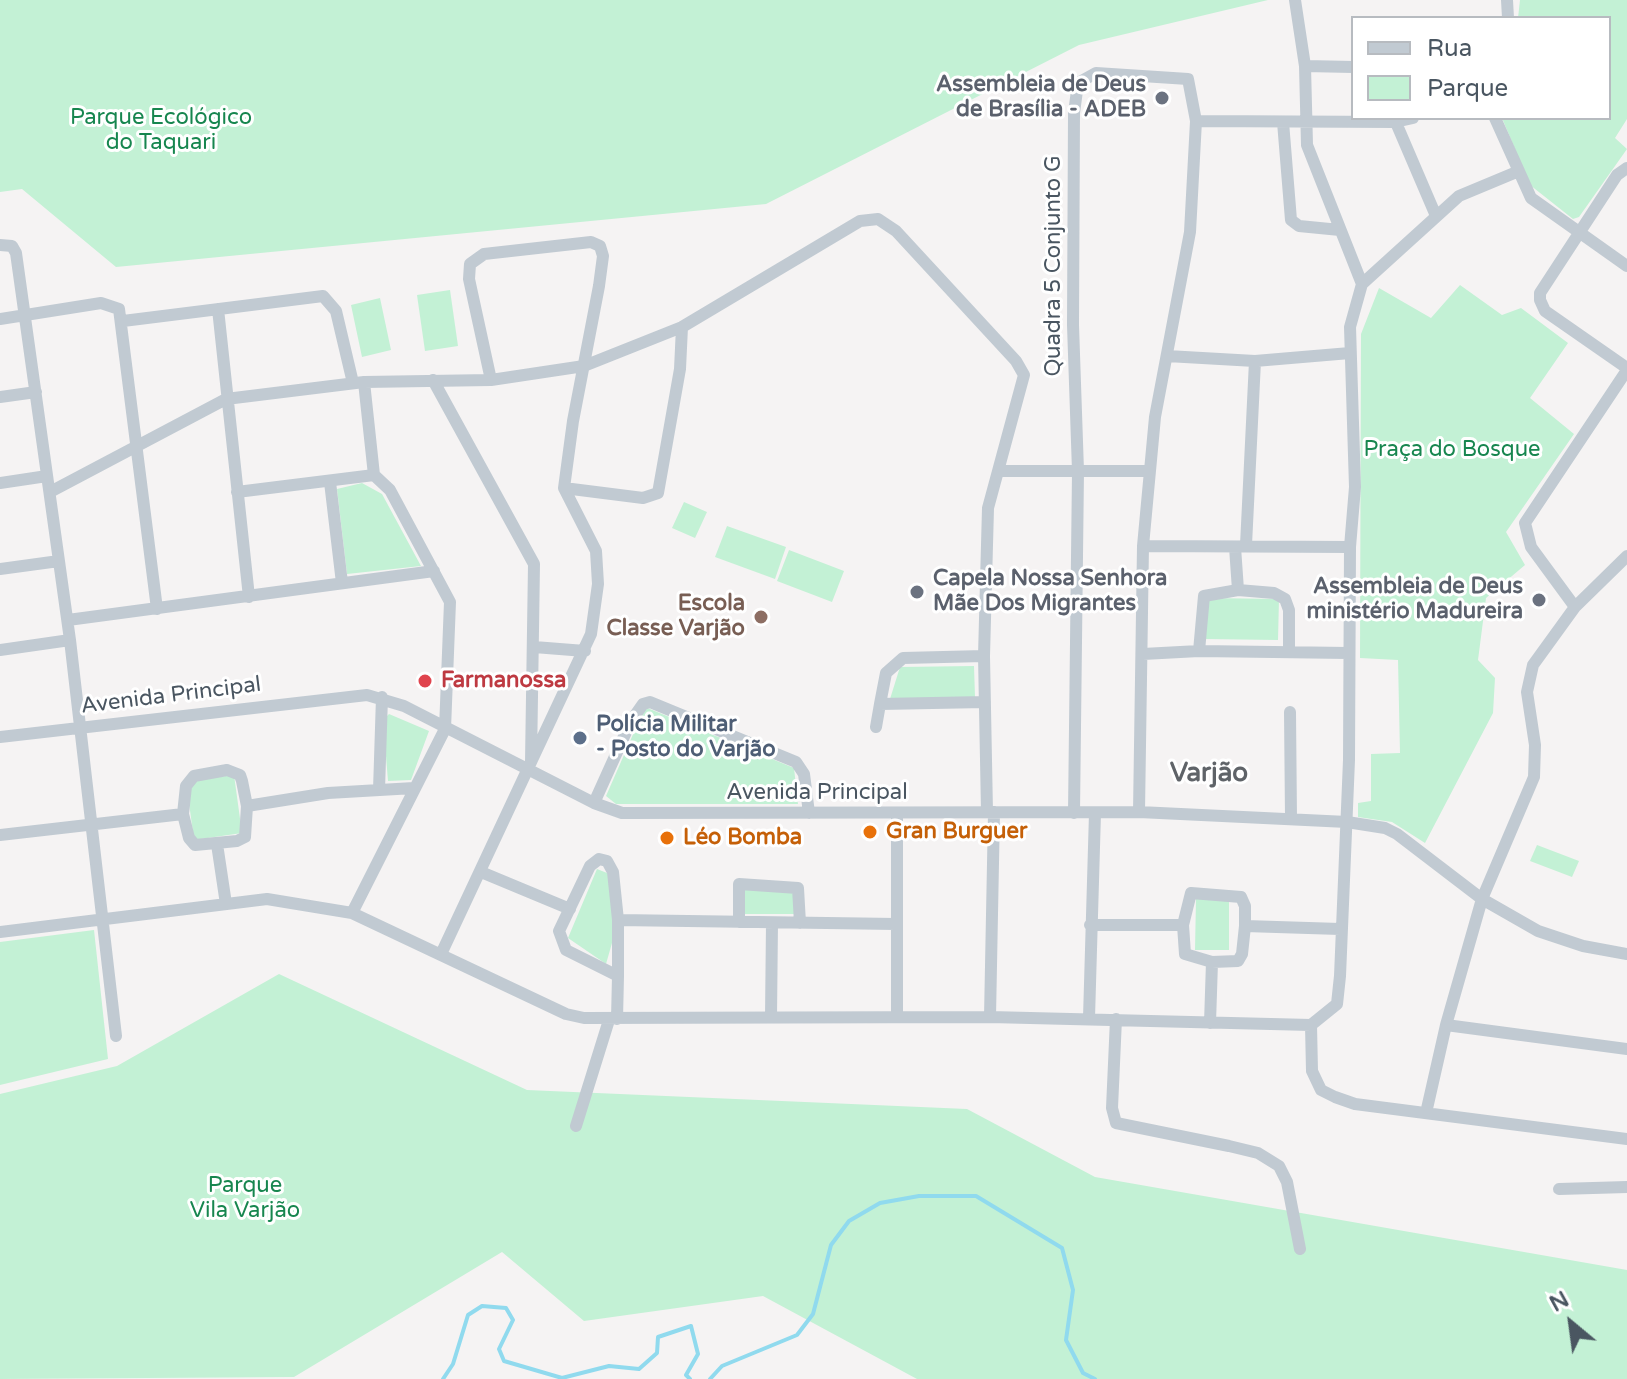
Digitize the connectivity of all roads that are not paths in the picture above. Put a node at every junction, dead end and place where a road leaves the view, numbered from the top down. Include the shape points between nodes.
1 (1295, 0) edge
2 (1305, 66) junction
3 (1351, 67) edge
4 (1394, 120) edge
5 (1496, 120) edge
6 (1196, 121) junction
7 (1283, 122) junction
8 (1304, 122) junction
9 (1627, 168) edge
10 (1519, 171) junction
11 (1436, 216) junction
12 (1340, 230) junction
13 (1579, 233) junction
14 (0, 245) edge
15 (1627, 266) edge
16 (1362, 284) junction
17 (218, 309) junction
18 (23, 316) junction
19 (0, 319) edge
20 (123, 321) junction
21 (682, 327) junction
22 (1350, 353) junction
23 (1167, 356) junction
24 (1255, 361) junction
25 (584, 366) junction
26 (1627, 369) edge
27 (433, 380) junction
28 (491, 380) junction
29 (359, 383) junction
30 (36, 392) junction
31 (0, 397) edge
32 (226, 399) junction
33 (137, 446) junction
34 (999, 471) junction
35 (1078, 471) junction
36 (1150, 471) junction
37 (374, 475) junction
38 (47, 476) junction
39 (330, 482) junction
40 (0, 483) edge
41 (564, 488) junction
42 (50, 492) junction
43 (237, 492) junction
44 (1143, 546) junction
45 (1241, 546) junction
46 (1350, 547) junction
47 (1627, 556) edge
48 (59, 561) junction
49 (0, 569) edge
50 (434, 571) junction
51 (342, 583) junction
52 (1238, 590) junction
53 (249, 597) junction
54 (1575, 607) junction
55 (157, 609) junction
56 (68, 620) junction
57 (70, 640) junction
58 (534, 647) junction
59 (0, 650) edge
60 (585, 651) junction
61 (1199, 651) junction
62 (1289, 651) junction
63 (1348, 653) junction
64 (1143, 654) junction
65 (984, 656) junction
66 (382, 697) junction
67 (985, 702) junction
68 (880, 704) junction
69 (1290, 712) dead end
70 (876, 727) dead end
71 (79, 728) junction
72 (445, 729) junction
73 (0, 737) edge
74 (530, 770) junction
75 (414, 788) junction
76 (379, 790) junction
77 (594, 803) junction
78 (247, 806) junction
79 (991, 812) junction
80 (1139, 812) junction
81 (809, 813) junction
82 (1074, 813) junction
83 (1095, 813) junction
84 (183, 814) junction
85 (897, 814) junction
86 (1291, 818) junction
87 (1347, 822) junction
88 (91, 824) junction
89 (0, 835) edge
90 (217, 844) junction
91 (481, 872) junction
92 (1482, 899) junction
93 (226, 904) junction
94 (570, 909) junction
95 (352, 913) junction
96 (102, 919) junction
97 (618, 920) junction
98 (739, 922) junction
99 (772, 923) junction
100 (800, 923) junction
101 (896, 924) junction
102 (1090, 925) junction
103 (1183, 925) junction
104 (1245, 926) junction
105 (1340, 929) junction
106 (0, 932) edge
107 (442, 952) junction
108 (1627, 954) edge
109 (1212, 962) junction
110 (618, 976) junction
111 (897, 1016) junction
112 (771, 1017) junction
113 (990, 1017) junction
114 (1089, 1018) junction
115 (616, 1019) junction
116 (1116, 1019) junction
117 (1210, 1023) junction
118 (1311, 1025) junction
119 (1446, 1025) junction
120 (116, 1036) dead end
121 (1627, 1049) edge
122 (1426, 1113) junction
123 (576, 1126) dead end
124 (1627, 1139) edge
125 (1627, 1187) edge
126 (1559, 1189) dead end
127 (1300, 1249) dead end

1 - 2 street
2 - 3 street
2 - 8 street
4 - 8 street
4 - 11 street
5 - 10 street
6 - 7 street
6 - 23 street via 1190,232
6 - 35 street, Quadra 5 Conjunto G via 1191,82 1179,77 1096,73 1078,83 1073,325
7 - 8 street
7 - 12 street via 1291,220 1299,226
8 - 12 street via 1313,164
9 - 13 street
10 - 11 street via 1472,189
10 - 13 street via 1531,198
11 - 16 street
12 - 16 street
13 - 15 street
13 - 26 street via 1540,300 1545,311
14 - 18 street via 12,246 16,253
16 - 22 street via 1350,327
17 - 20 street
17 - 29 street via 329,299
17 - 32 street
18 - 19 street
18 - 20 street via 101,303 117,307
18 - 30 street
20 - 33 street
21 - 25 street
21 - 34 street via 860,221 878,219 896,231 1021,368 1024,375
21 - 41 street via 680,369 658,493 643,498
22 - 24 street
22 - 46 street via 1356,435
23 - 24 street
23 - 36 street
24 - 45 street
25 - 28 street
25 - 28 street via 603,256 600,246 591,242 484,254 468,270
25 - 41 street
26 - 54 street via 1525,523 1531,547
27 - 28 street
27 - 29 street
27 - 58 street via 531,553
29 - 32 street
29 - 37 street
30 - 31 street
30 - 38 street
32 - 33 street
32 - 43 street
33 - 42 street
33 - 55 street
34 - 35 street
34 - 65 street via 988,508
35 - 36 street
35 - 82 street, Quadra 5 Conjunto G
36 - 44 street
37 - 39 street
37 - 50 street via 390,490
38 - 40 street
38 - 42 street
39 - 43 street
39 - 51 street
41 - 60 street via 587,528 598,566 596,608
42 - 48 street
43 - 53 street
44 - 45 street
44 - 64 street
45 - 46 street
45 - 52 street
46 - 63 street
47 - 54 street
48 - 49 street
48 - 56 street
50 - 51 street
50 - 72 street via 450,602
51 - 53 street
52 - 61 street via 1204,596
52 - 62 street via 1285,599
53 - 55 street
54 - 92 street via 1546,644 1528,681 1534,777
55 - 56 street
56 - 57 street
57 - 59 street
57 - 71 street
58 - 60 street
58 - 74 street
60 - 74 street
61 - 62 street
61 - 64 street
62 - 63 street
63 - 87 street
64 - 80 street
65 - 67 street
65 - 68 street via 903,658 886,673
66 - 71 street, Avenida Principal via 320,699
66 - 72 street, Avenida Principal
66 - 76 street
67 - 68 street
67 - 79 street
68 - 70 street
69 - 86 street
71 - 73 street, Avenida Principal
71 - 88 street
72 - 74 street, Avenida Principal
72 - 75 street
74 - 77 street, Avenida Principal
74 - 91 street
75 - 76 street
75 - 95 street
76 - 78 street
77 - 81 street, Avenida Principal via 622,813
77 - 81 street via 631,721 650,702 796,762 804,774
78 - 84 street via 240,775 227,770 192,777
78 - 90 street via 245,837
79 - 82 street, Avenida Principal
79 - 85 street, Avenida Principal
79 - 113 street
80 - 83 street, Avenida Principal
80 - 86 street, Avenida Principal
81 - 85 street, Avenida Principal
82 - 83 street, Avenida Principal
83 - 102 street
84 - 88 street
84 - 90 street via 191,843
85 - 101 street
86 - 87 street, Avenida Principal
87 - 92 street, Avenida Principal via 1397,834
87 - 105 street
88 - 89 street
88 - 96 street
90 - 93 street
91 - 94 street
91 - 107 street
92 - 108 street, Avenida Principal via 1538,931
92 - 119 street
93 - 95 street via 267,899
93 - 96 street
94 - 97 street via 590,866 599,859 613,872
94 - 110 street via 559,931 566,950
95 - 107 street
96 - 106 street
96 - 120 street
97 - 98 street
97 - 110 street
98 - 99 street
98 - 100 street via 739,884 798,888
99 - 100 street
99 - 112 street
100 - 101 street
101 - 111 street
102 - 103 street
102 - 114 street
103 - 104 street via 1191,893 1241,897
103 - 109 street via 1185,954
104 - 105 street
104 - 109 street via 1241,958
105 - 118 street via 1337,1004
107 - 115 street via 566,1014
109 - 117 street
110 - 115 street
111 - 112 street
111 - 113 street
112 - 115 street
113 - 114 street
114 - 116 street
115 - 123 street
116 - 117 street
116 - 127 street via 1116,1123 1258,1153 1279,1166
117 - 118 street
118 - 122 street via 1312,1071 1321,1090 1355,1104
119 - 121 street
119 - 122 street
122 - 124 street
125 - 126 street

